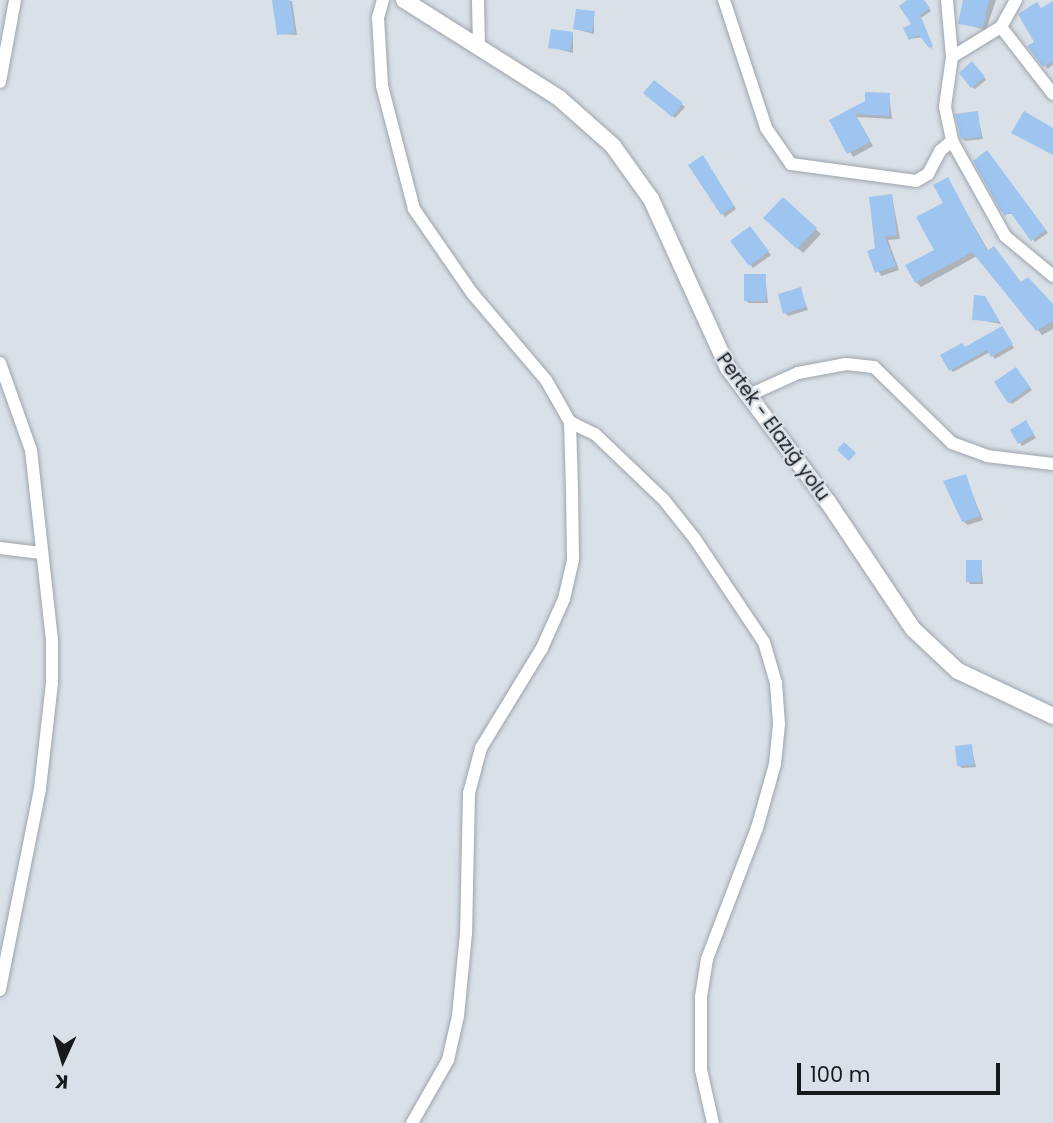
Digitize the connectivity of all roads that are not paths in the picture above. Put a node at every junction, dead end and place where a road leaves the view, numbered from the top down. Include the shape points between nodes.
1 (15, 0) edge
2 (383, 0) edge
3 (404, 0) edge
4 (478, 0) edge
5 (724, 0) edge
6 (947, 0) edge
7 (1016, 0) edge
8 (1001, 27) junction
9 (479, 47) junction
10 (952, 57) junction
11 (0, 82) edge
12 (1053, 94) edge
13 (952, 141) junction
14 (1053, 276) edge
15 (0, 363) edge
16 (747, 396) junction
17 (570, 422) junction
18 (1053, 464) edge
19 (0, 548) edge
20 (41, 553) junction
21 (1053, 716) edge
22 (0, 990) edge
23 (411, 1123) edge
24 (713, 1123) edge

1 - 11 street
2 - 17 street via 378,18 382,86 414,209 472,293 546,380
3 - 9 main road, Pertek - Elazığ yolu
4 - 9 street
5 - 13 street via 766,128 791,164 916,181 928,174 940,151
6 - 10 street
7 - 8 street
8 - 10 street
8 - 12 street
9 - 16 main road, Pertek - Elazığ yolu via 584,118 633,171 667,230 714,345
10 - 13 street via 945,107
13 - 14 street via 1005,236
15 - 20 street via 27,429
16 - 18 street via 798,373 846,364 874,367 952,443 987,456
16 - 21 main road, Pertek - Elazığ yolu via 934,652 986,687
17 - 23 street via 573,560 565,600 542,649 481,748 469,793 466,933 458,1016 448,1060
17 - 24 street via 595,434 664,500 695,539 764,642 776,683 779,724 775,764 757,828 707,959 701,997 700,1061
19 - 20 street
20 - 22 street via 52,639 49,736

